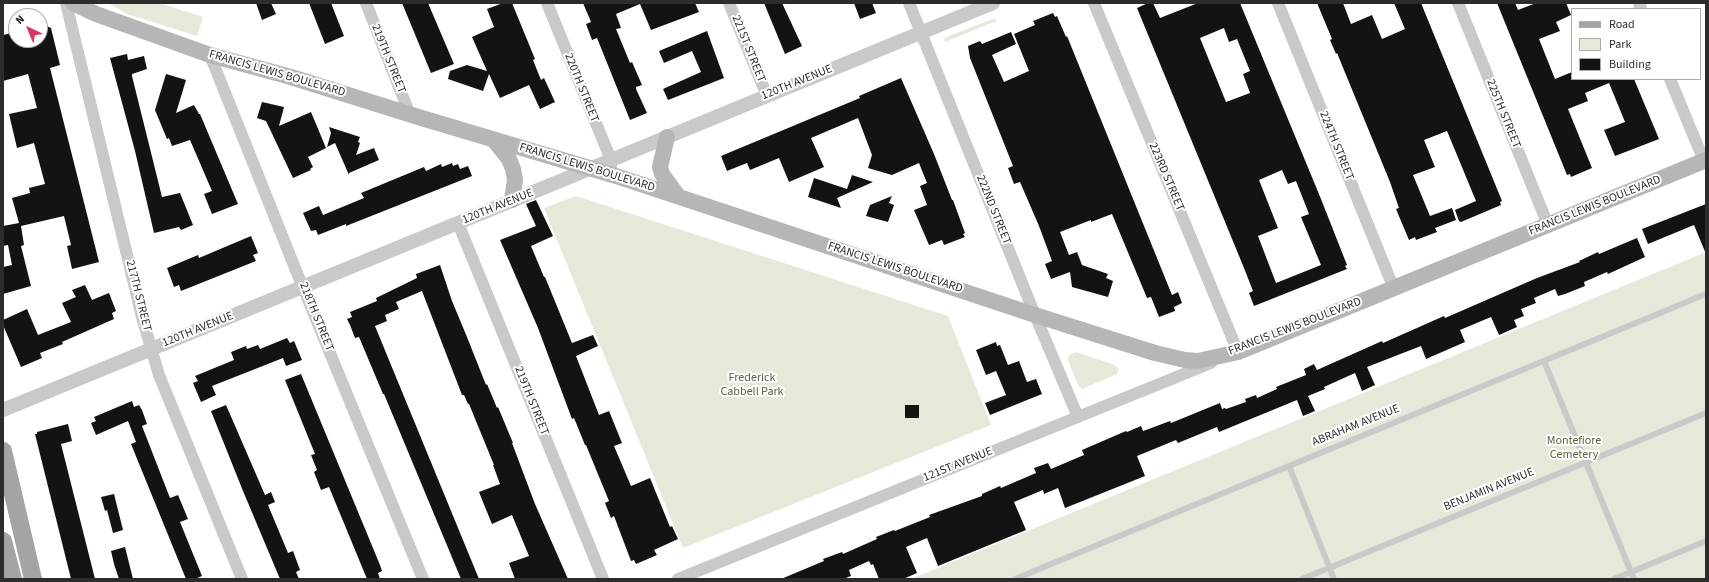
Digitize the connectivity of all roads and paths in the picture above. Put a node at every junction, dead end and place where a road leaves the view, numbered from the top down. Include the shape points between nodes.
1 (66, 3) edge
2 (73, 3) edge
3 (366, 3) edge
4 (547, 3) edge
5 (729, 3) edge
6 (910, 3) edge
7 (993, 3) edge
8 (1094, 3) edge
9 (1278, 3) edge
10 (1458, 3) edge
11 (922, 32) junction
12 (210, 55) junction
13 (1670, 80) edge
14 (767, 96) junction
15 (410, 115) junction
16 (667, 137) junction
17 (493, 139) junction
18 (1705, 160) edge
19 (611, 167) junction
20 (589, 169) junction
21 (678, 196) junction
22 (512, 200) junction
23 (458, 223) junction
24 (1548, 225) junction
25 (303, 287) junction
26 (1394, 289) junction
27 (1706, 294) edge
28 (1035, 315) junction
29 (152, 349) junction
30 (1238, 352) junction
31 (1544, 361) junction
32 (3, 410) edge
33 (1706, 412) edge
34 (1078, 417) junction
35 (3, 451) edge
36 (1586, 462) junction
37 (1289, 466) junction
38 (3, 540) edge
39 (1706, 541) edge
40 (1330, 568) junction
41 (1032, 572) junction
42 (1631, 572) junction
43 (13, 579) edge
44 (33, 579) edge
45 (242, 579) edge
46 (423, 579) edge
47 (604, 579) edge
48 (678, 579) edge
49 (1015, 579) edge
50 (1035, 579) edge
51 (1302, 579) edge
52 (1334, 579) edge
53 (1614, 579) edge
54 (1634, 579) edge

1 - 29 street, 217TH STREET
2 - 12 main road, FRANCIS LEWIS BOULEVARD via 96,14
3 - 15 street, 219TH STREET
4 - 19 street, 220TH STREET
5 - 14 street, 221ST STREET
6 - 11 street, 222ND STREET
7 - 11 street, 120TH AVENUE
8 - 30 street, 223RD STREET
9 - 26 street, 224TH STREET
10 - 24 street, 225TH STREET
11 - 14 street, 120TH AVENUE
11 - 28 street, 222ND STREET
12 - 15 main road, FRANCIS LEWIS BOULEVARD via 291,77
12 - 25 street, 218TH STREET
13 - 18 street
14 - 16 street, 120TH AVENUE
15 - 17 main road, FRANCIS LEWIS BOULEVARD
16 - 19 street, 120TH AVENUE
16 - 21 main road via 660,167
17 - 20 main road, FRANCIS LEWIS BOULEVARD
17 - 22 main road via 509,159 513,169 515,180
18 - 24 main road, FRANCIS LEWIS BOULEVARD
19 - 20 main road, FRANCIS LEWIS BOULEVARD
19 - 21 main road, FRANCIS LEWIS BOULEVARD
20 - 22 street, 120TH AVENUE
21 - 28 main road, FRANCIS LEWIS BOULEVARD
22 - 23 street, 120TH AVENUE
23 - 25 street, 120TH AVENUE
23 - 47 street, 219TH STREET
24 - 26 main road, FRANCIS LEWIS BOULEVARD
25 - 29 street, 120TH AVENUE
25 - 46 street, 218TH STREET
26 - 30 main road, FRANCIS LEWIS BOULEVARD
27 - 31 lane, ABRAHAM AVENUE
28 - 30 main road, FRANCIS LEWIS BOULEVARD via 1185,360 1198,361
28 - 34 street, 222ND STREET
29 - 32 street, 120TH AVENUE
29 - 45 street, 217TH STREET via 159,375
30 - 34 street, 121ST AVENUE
31 - 36 lane
31 - 37 lane, ABRAHAM AVENUE
33 - 36 lane, BENJAMIN AVENUE
34 - 48 street, 121ST AVENUE
35 - 44 main road
36 - 40 lane, BENJAMIN AVENUE
36 - 42 lane
37 - 40 lane
37 - 41 lane, ABRAHAM AVENUE
38 - 43 main road
39 - 42 lane
40 - 51 lane, BENJAMIN AVENUE
40 - 52 lane
41 - 49 lane, ABRAHAM AVENUE
41 - 50 lane
42 - 53 lane
42 - 54 lane

